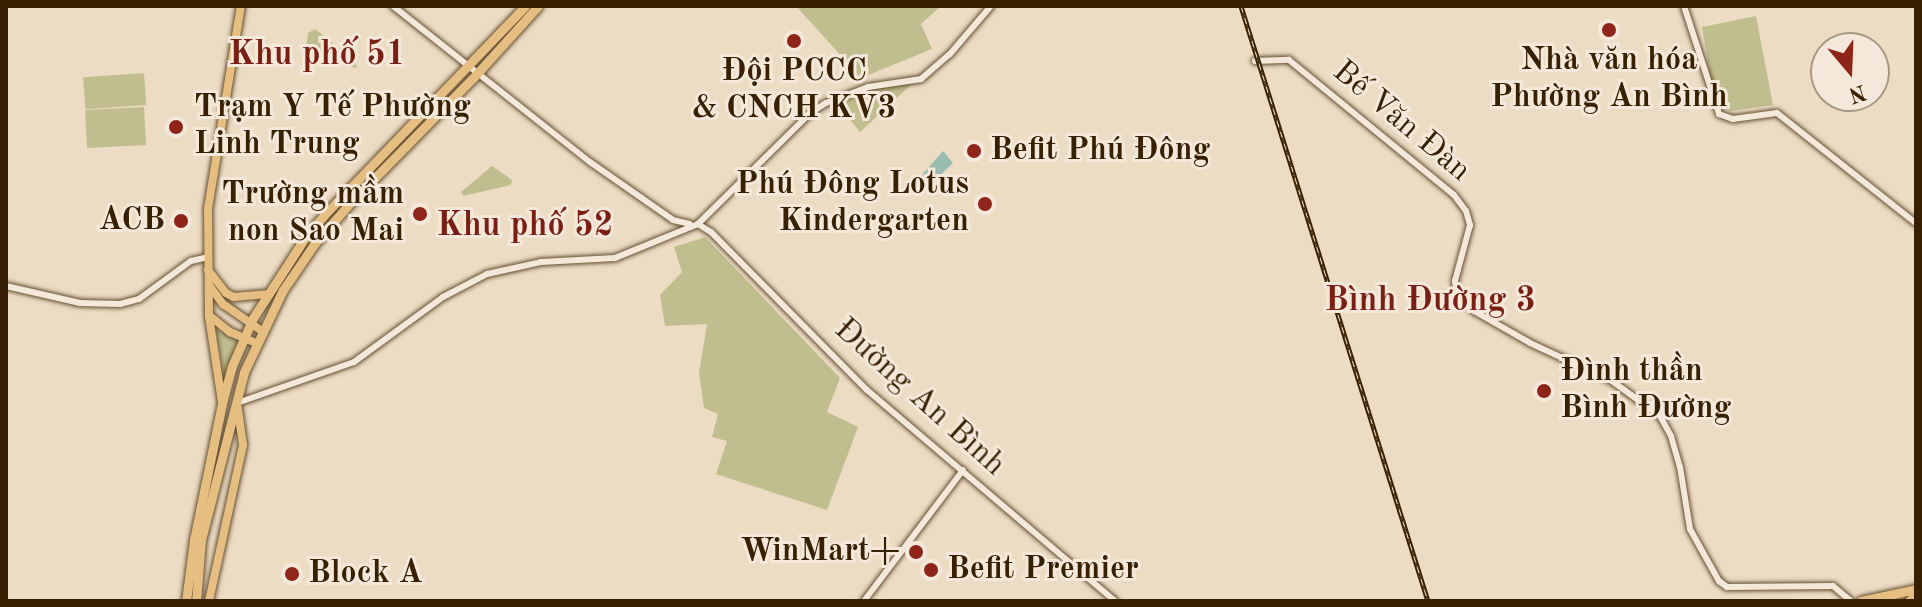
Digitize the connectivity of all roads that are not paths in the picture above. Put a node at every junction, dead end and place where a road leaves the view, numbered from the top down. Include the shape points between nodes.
1 (241, 6) edge
2 (393, 6) edge
3 (525, 6) edge
4 (538, 6) edge
5 (991, 6) edge
6 (1684, 6) edge
7 (1255, 61) dead end
8 (470, 65) junction
9 (479, 73) junction
10 (1916, 223) edge
11 (698, 224) junction
12 (208, 257) junction
13 (207, 269) junction
14 (207, 281) junction
15 (6, 286) edge
16 (267, 294) junction
17 (209, 316) junction
18 (251, 322) junction
19 (262, 331) junction
20 (243, 339) junction
21 (256, 343) junction
22 (222, 403) junction
23 (237, 403) junction
24 (963, 470) junction
25 (1916, 590) edge
26 (186, 601) edge
27 (196, 601) edge
28 (209, 601) edge
29 (864, 601) edge
30 (1115, 601) edge
31 (1851, 601) edge
32 (1861, 601) edge
33 (1901, 601) edge
34 (1909, 601) edge

1 - 12 main road via 210,188
2 - 8 street
3 - 8 highway
4 - 9 highway
5 - 11 street via 921,79 868,87 809,114
6 - 10 street via 1719,114 1733,119 1777,113
7 - 31 street, Bế Văn Đàn via 1288,60 1454,195 1470,225 1455,281 1457,293 1474,311 1612,381 1660,416 1680,467 1690,529 1719,581 1727,587 1833,586
8 - 9 street
8 - 16 highway via 328,211
9 - 11 street via 673,220
9 - 19 highway via 315,243
11 - 23 street via 615,258 541,262 487,274 443,297 354,362
11 - 24 street, Đường An Bình via 867,390
12 - 13 main road
12 - 15 street via 191,261 139,299 120,304 80,303
13 - 14 main road
13 - 16 main road via 234,297
14 - 17 main road
14 - 18 main road via 223,304
16 - 18 highway
17 - 20 main road
17 - 22 main road
18 - 19 main road
18 - 20 highway
19 - 21 highway
20 - 21 main road
20 - 22 highway
21 - 23 highway
22 - 26 highway
23 - 27 highway via 201,540
23 - 28 main road via 243,445
24 - 29 street
24 - 30 street, Đường An Bình
25 - 32 highway
25 - 33 highway
25 - 34 highway

